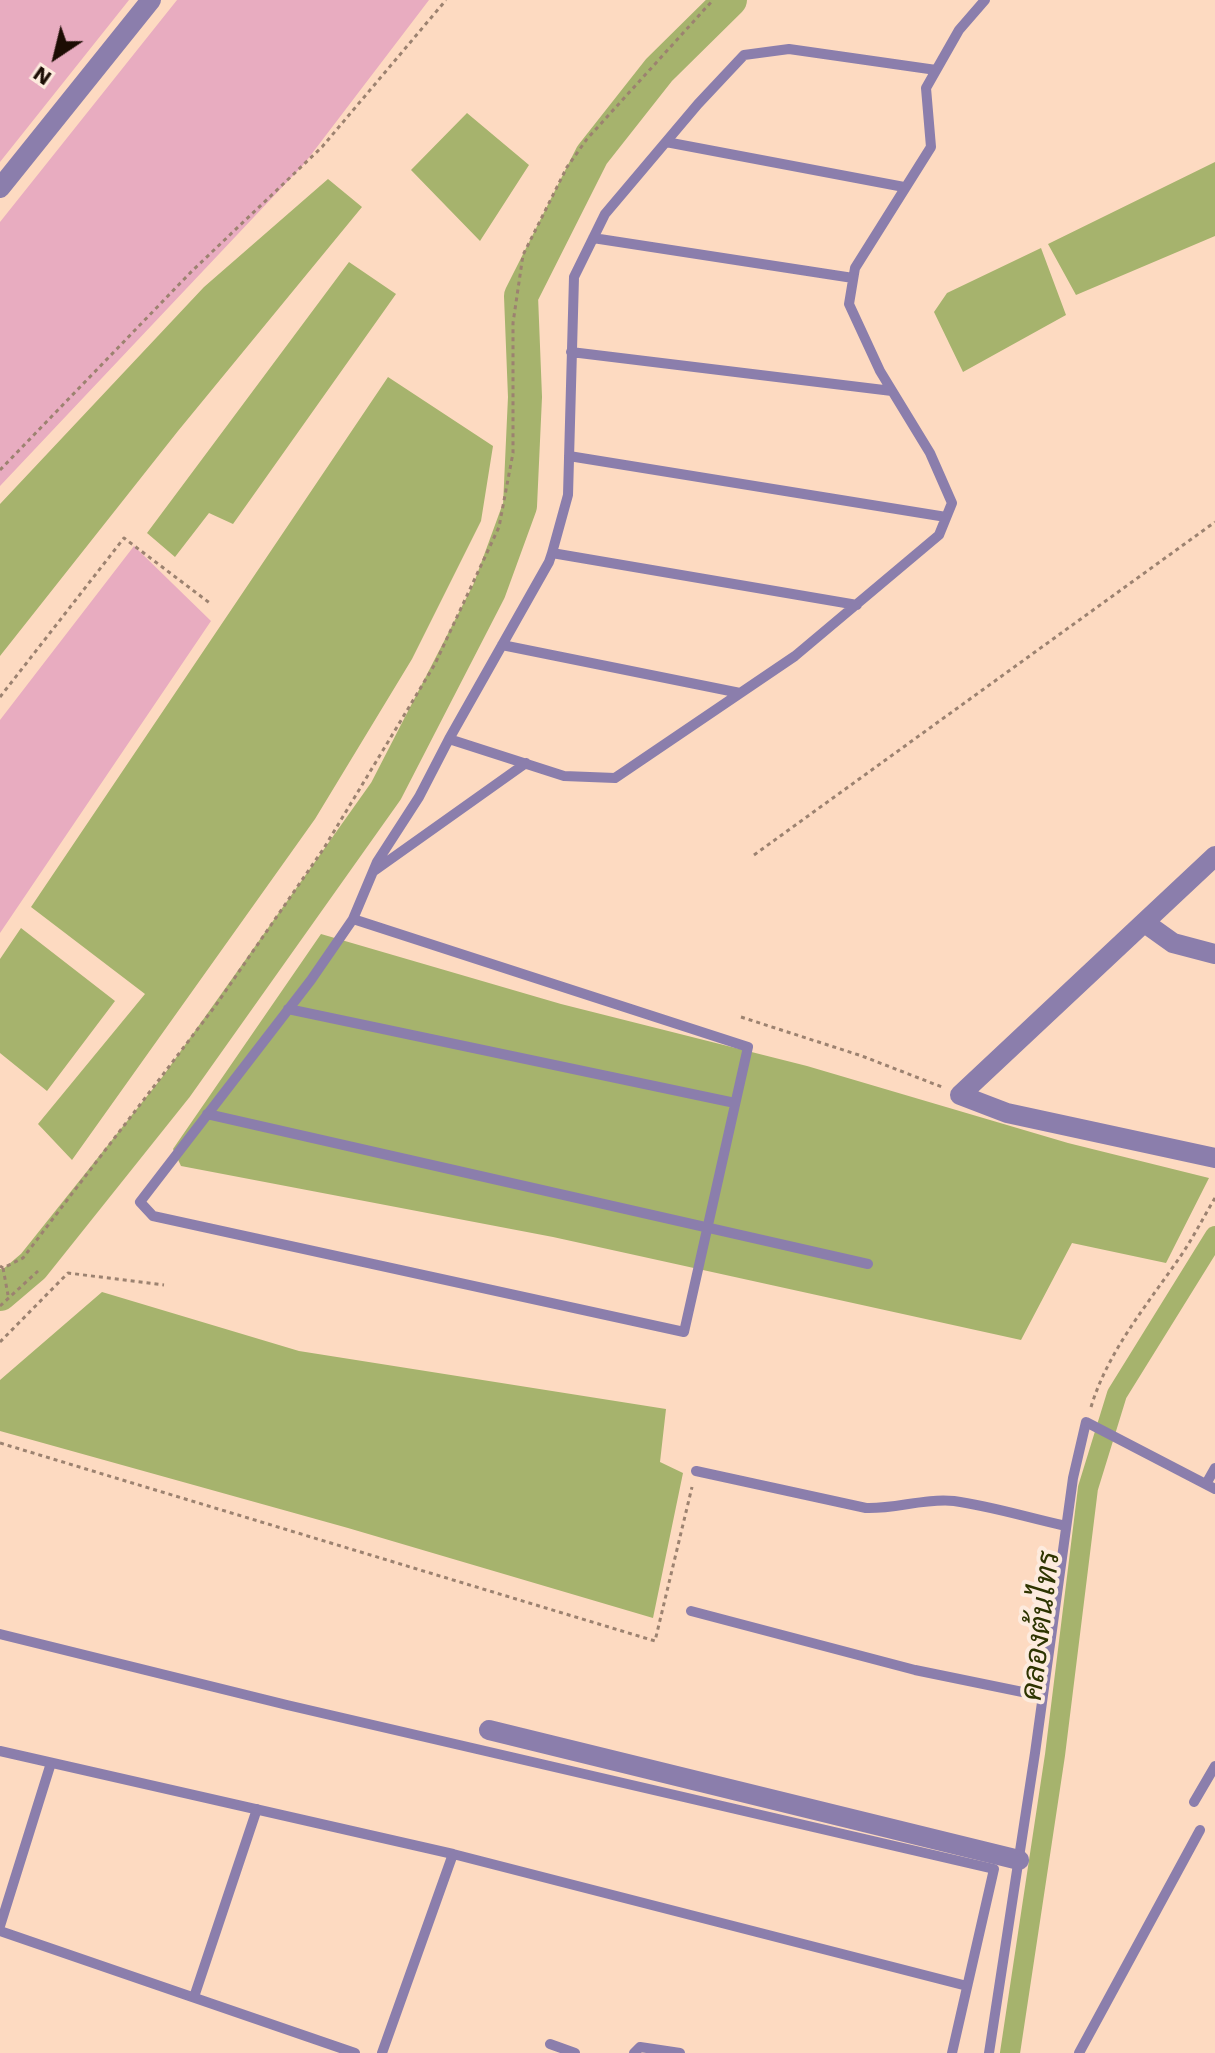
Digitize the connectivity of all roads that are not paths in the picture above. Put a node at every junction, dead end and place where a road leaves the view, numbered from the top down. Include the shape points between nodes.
1 (151, 0) edge
2 (985, 0) edge
3 (936, 70) junction
4 (666, 142) junction
5 (904, 187) junction
6 (0, 188) edge
7 (593, 238) junction
8 (853, 278) junction
9 (571, 352) junction
10 (892, 391) junction
11 (569, 456) junction
12 (946, 517) junction
13 (552, 553) junction
14 (857, 605) junction
15 (502, 645) junction
16 (740, 693) junction
17 (449, 739) junction
18 (526, 763) junction
19 (1215, 856) edge
20 (373, 872) junction
21 (353, 919) junction
22 (1145, 923) junction
23 (1215, 954) edge
24 (288, 1009) junction
25 (735, 1103) junction
26 (207, 1114) junction
27 (1215, 1158) edge
28 (707, 1227) junction
29 (868, 1264) dead end
30 (1215, 1468) edge
31 (696, 1471) road end
32 (1210, 1487) edge
33 (1066, 1526) junction
34 (691, 1611) dead end
35 (0, 1634) edge
36 (1042, 1696) junction
37 (489, 1730) dead end
38 (0, 1751) edge
39 (51, 1763) junction
40 (1215, 1766) edge
41 (1194, 1802) dead end
42 (257, 1809) junction
43 (1200, 1830) dead end
44 (453, 1854) junction
45 (1019, 1860) junction
46 (0, 1929) edge
47 (967, 1986) junction
48 (194, 1997) junction
49 (550, 2044) dead end
50 (355, 2053) edge
51 (382, 2053) edge
52 (575, 2053) edge
53 (634, 2053) edge
54 (680, 2053) edge
55 (952, 2053) edge
56 (989, 2053) edge
57 (1079, 2053) edge

1 - 6 street
2 - 3 lane via 959,30
3 - 4 lane via 789,49 744,55
3 - 5 lane via 926,88 931,147
4 - 5 lane
4 - 7 lane via 605,214
5 - 8 lane
7 - 8 lane
7 - 9 lane via 574,277
8 - 10 lane via 849,304
9 - 10 lane
9 - 11 lane
10 - 12 lane via 930,453 952,503
11 - 12 lane
11 - 13 lane via 568,495
12 - 14 lane via 939,535
13 - 14 lane
13 - 15 lane
14 - 16 lane
15 - 16 lane
15 - 17 lane
16 - 18 lane via 615,778 564,776
17 - 18 lane
17 - 20 lane
18 - 20 lane
19 - 22 street
20 - 21 lane
21 - 24 lane
21 - 25 lane via 748,1047
22 - 23 street via 1173,943
22 - 27 street via 960,1095 1007,1113
24 - 25 lane
24 - 26 lane
25 - 28 lane
26 - 28 lane
26 - 28 lane via 140,1202 153,1216 684,1332
28 - 29 lane
30 - 32 lane
31 - 33 lane via 866,1508 954,1501
32 - 33 lane via 1087,1423
33 - 36 lane
34 - 36 lane via 915,1670
35 - 47 lane via 994,1869
36 - 45 lane
37 - 45 street
38 - 39 lane
39 - 42 lane
39 - 46 lane
40 - 41 lane
42 - 44 lane
42 - 48 lane
43 - 57 lane
44 - 47 lane
44 - 51 lane
45 - 56 lane
46 - 48 lane
47 - 55 lane
48 - 50 lane
49 - 52 lane
53 - 54 lane via 640,2047

